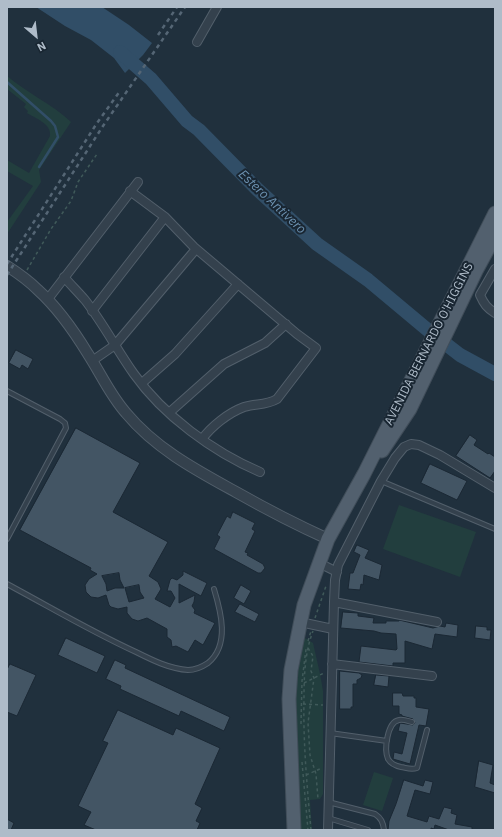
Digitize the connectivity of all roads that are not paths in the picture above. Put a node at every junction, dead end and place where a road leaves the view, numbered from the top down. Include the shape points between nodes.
1 (217, 7) edge
2 (197, 42) dead end
3 (138, 182) dead end
4 (130, 191) junction
5 (495, 213) edge
6 (165, 217) junction
7 (495, 236) edge
8 (196, 248) junction
9 (7, 266) edge
10 (495, 269) edge
11 (471, 271) junction
12 (64, 277) junction
13 (238, 284) junction
14 (48, 299) junction
15 (92, 311) junction
16 (495, 314) edge
17 (286, 324) junction
18 (115, 345) junction
19 (92, 361) junction
20 (142, 383) junction
21 (7, 391) edge
22 (170, 412) junction
23 (202, 439) junction
24 (260, 472) dead end
25 (381, 481) junction
26 (495, 488) edge
27 (495, 529) edge
28 (7, 538) edge
29 (328, 540) junction
30 (319, 563) junction
31 (337, 572) junction
32 (7, 584) edge
33 (214, 589) dead end
34 (334, 602) junction
35 (300, 622) junction
36 (436, 622) dead end
37 (333, 629) junction
38 (332, 667) junction
39 (432, 676) dead end
40 (412, 722) dead end
41 (427, 730) dead end
42 (330, 734) junction
43 (387, 741) junction
44 (328, 802) junction
45 (328, 818) junction
46 (294, 830) edge
47 (328, 830) edge
48 (368, 830) edge
49 (384, 830) edge

1 - 2 street
3 - 4 street
4 - 6 street
4 - 12 street
5 - 11 main road, AVENIDA BERNARDO O'HIGGINS
6 - 8 street
6 - 15 street
7 - 11 main road, AVENIDA BERNARDO O'HIGGINS
8 - 13 street
8 - 18 street
9 - 14 street
10 - 16 street via 480,295 483,303
11 - 29 main road, AVENIDA BERNARDO O'HIGGINS via 380,454 364,474
12 - 14 street
12 - 15 street
13 - 17 street
13 - 20 street via 174,354
14 - 19 street via 67,322
15 - 18 street
17 - 22 street via 265,343 224,364
17 - 23 street via 316,348 277,399 271,403 244,407 233,412
18 - 19 street
18 - 20 street
19 - 29 street via 125,413 163,448 205,475
20 - 22 street
21 - 28 lane via 60,419 66,428
22 - 23 street
23 - 24 street via 233,459
25 - 26 street via 395,458 404,447 411,444 440,455
25 - 27 lane
25 - 31 street via 338,565
29 - 30 main road, AVENIDA BERNARDO O'HIGGINS
30 - 31 street
30 - 35 main road, AVENIDA BERNARDO O'HIGGINS
31 - 34 street
32 - 33 lane via 100,636 155,661 188,670 206,664 214,658 219,648 222,636 221,618
34 - 36 street
34 - 37 street
35 - 37 street
35 - 46 main road, AVENIDA BERNARDO O'HIGGINS via 290,670 289,699
37 - 38 street
38 - 39 street
38 - 42 street
40 - 43 lane via 397,720 391,727
41 - 43 lane via 417,768 395,766 391,763 386,752
42 - 43 lane
42 - 44 street
44 - 45 street
44 - 49 lane via 375,814 380,818
45 - 47 street
45 - 48 lane

